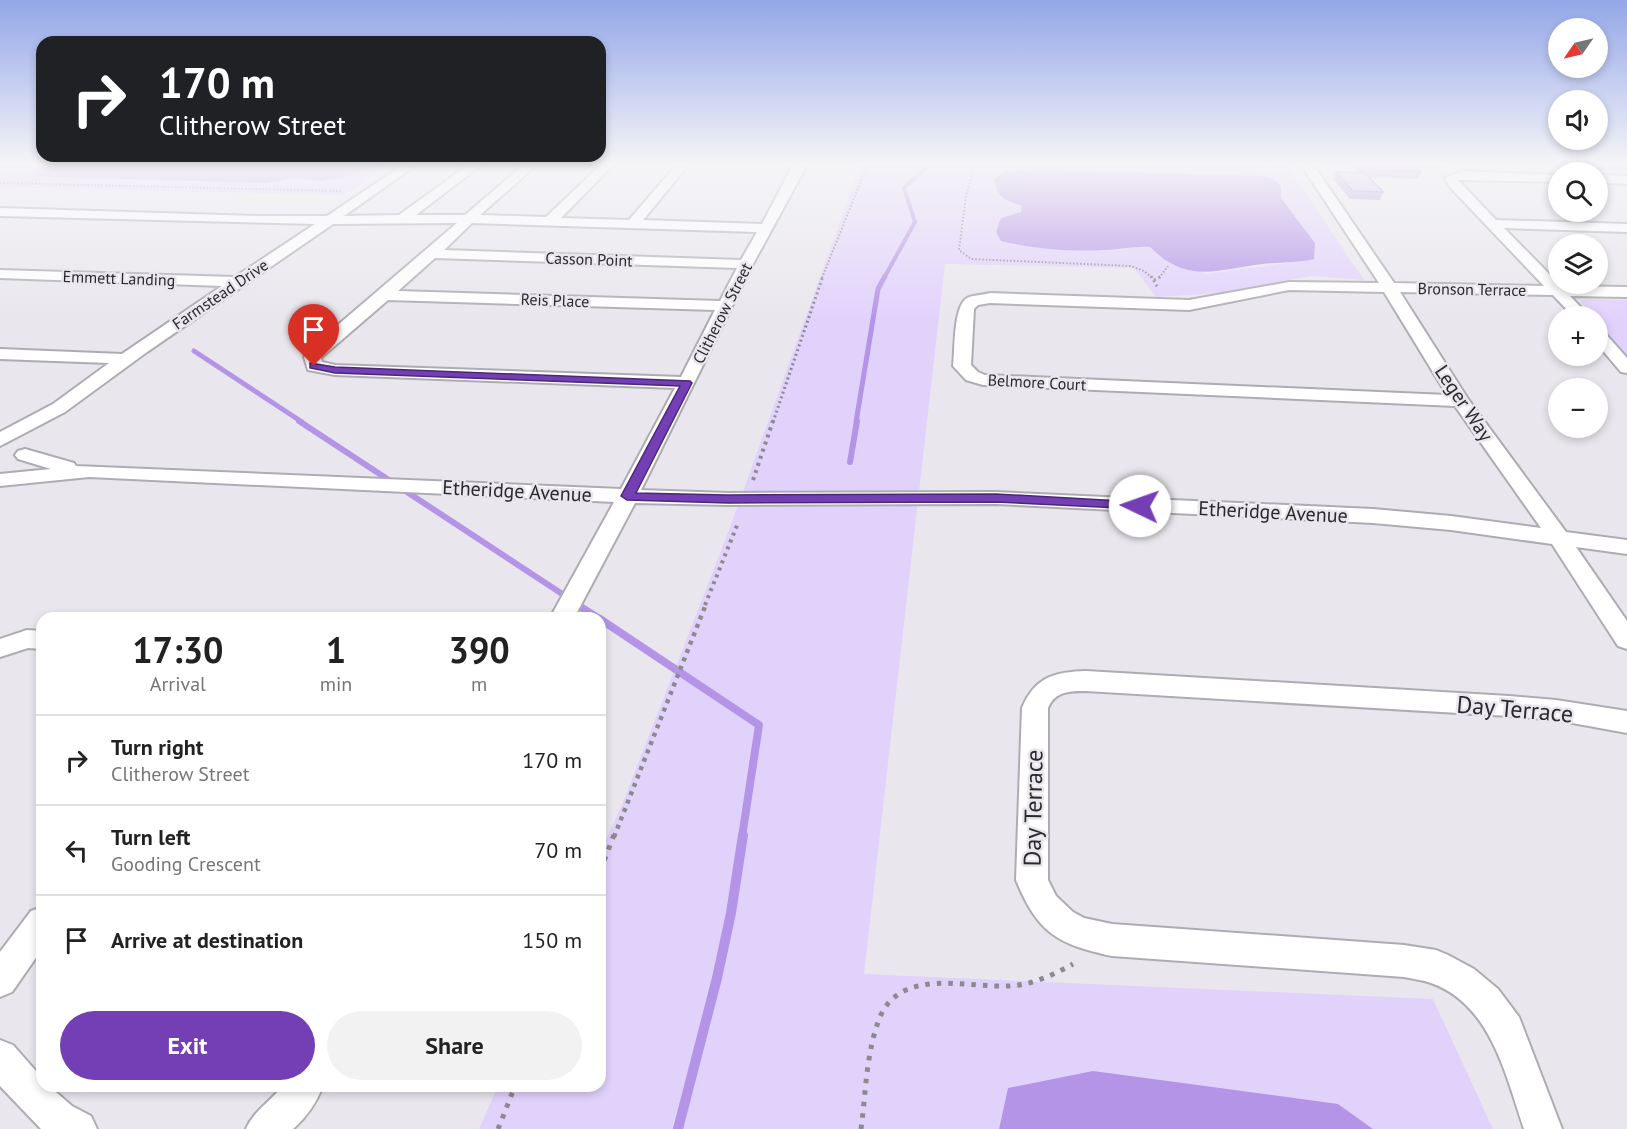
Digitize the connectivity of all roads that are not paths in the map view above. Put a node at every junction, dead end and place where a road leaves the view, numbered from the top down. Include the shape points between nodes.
1 (152, 216) edge
2 (335, 216) edge
3 (407, 216) edge
4 (473, 216) edge
5 (555, 216) edge
6 (640, 216) edge
7 (772, 216) edge
8 (1341, 216) edge
9 (1485, 216) edge
10 (403, 219) junction
11 (469, 219) junction
12 (329, 220) junction
13 (549, 222) junction
14 (633, 224) junction
15 (1493, 224) junction
16 (765, 228) junction
17 (1627, 228) edge
18 (432, 254) junction
19 (746, 264) junction
20 (0, 274) edge
21 (1548, 281) edge
22 (237, 282) junction
23 (1390, 288) junction
24 (1548, 291) edge
25 (1608, 292) edge
26 (1627, 292) edge
27 (1561, 294) edge
28 (385, 295) junction
29 (725, 306) junction
30 (1572, 306) edge
31 (1608, 346) edge
32 (0, 354) edge
33 (126, 359) junction
34 (1627, 368) edge
35 (687, 383) junction
36 (1460, 401) junction
37 (59, 408) junction
38 (0, 440) edge
39 (0, 445) edge
40 (24, 452) junction
41 (89, 471) junction
42 (0, 479) edge
43 (627, 496) junction
44 (1558, 538) junction
45 (1627, 547) edge
46 (565, 612) edge
47 (36, 640) edge
48 (1627, 640) edge
49 (0, 648) edge
50 (1627, 722) edge
51 (36, 930) edge
52 (0, 980) edge
53 (0, 1058) edge
54 (301, 1092) edge
55 (78, 1129) edge
56 (265, 1129) edge
57 (1543, 1129) edge

1 - 12 street
2 - 12 street, Farmstead Drive
3 - 10 street
4 - 11 street
5 - 13 street
6 - 14 street
7 - 16 street, Clitherow Street
8 - 23 street, Leger Way
9 - 15 street
10 - 11 street
10 - 12 street
11 - 13 street
11 - 18 street
12 - 22 street, Farmstead Drive
13 - 14 street
14 - 16 street
15 - 17 street
15 - 21 street
16 - 19 street, Clitherow Street
18 - 19 street, Casson Point
18 - 28 street
19 - 29 street, Clitherow Street
20 - 22 street, Emmett Landing
22 - 33 street, Farmstead Drive
23 - 24 street, Bronson Terrace
23 - 36 street, Leger Way
23 - 36 street, Belmore Court via 1289,286 1208,303 990,298 974,301 966,308 962,366 972,376 991,381
25 - 26 street, Bronson Terrace
27 - 30 street
28 - 29 street, Reis Place
28 - 35 street via 316,352 312,357 314,366 335,370
29 - 35 street, Clitherow Street
31 - 34 street
32 - 33 street
33 - 37 street, Farmstead Drive
35 - 43 street, Clitherow Street
36 - 44 street, Leger Way
37 - 38 street, Farmstead Drive
37 - 40 street, Farmstead Drive
39 - 40 street, Etheridge Avenue via 15,446
40 - 41 street, Etheridge Avenue via 45,463
40 - 42 street, Farmstead Drive via 19,465
41 - 42 street, Etheridge Avenue
41 - 43 street, Etheridge Avenue
43 - 44 street, Etheridge Avenue via 996,498 1374,516
43 - 46 street, Clitherow Street
44 - 45 street, Etheridge Avenue
44 - 48 street, Leger Way
47 - 49 street
50 - 57 street, Day Terrace via 1509,706 1086,681 1060,682 1049,687 1039,696 1035,708 1032,880 1039,900 1052,915 1071,930 1112,940 1404,961 1436,967 1486,1000 1507,1029
51 - 52 street
53 - 55 street via 54,1116
54 - 56 street

